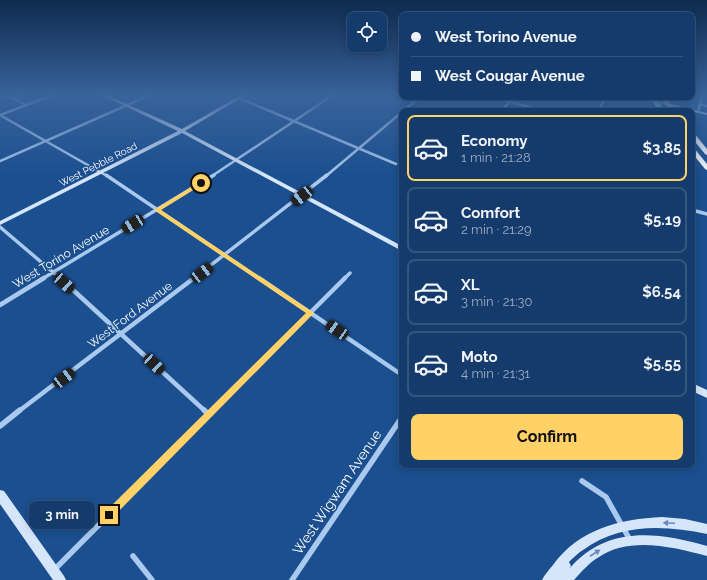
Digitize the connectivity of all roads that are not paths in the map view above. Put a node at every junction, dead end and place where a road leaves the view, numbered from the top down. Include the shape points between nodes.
1 (13, 122) edge
2 (91, 122) edge
3 (163, 122) edge
4 (197, 122) edge
5 (292, 122) edge
6 (297, 122) edge
7 (391, 122) edge
8 (182, 131) junction
9 (695, 138) edge
10 (48, 141) junction
11 (360, 148) junction
12 (695, 153) edge
13 (707, 153) edge
14 (0, 161) edge
15 (237, 161) junction
16 (396, 164) dead end
17 (707, 168) edge
18 (102, 172) junction
19 (302, 196) junction
20 (157, 210) junction
21 (695, 211) edge
22 (707, 214) edge
23 (0, 223) edge
24 (0, 227) edge
25 (399, 247) edge
26 (224, 256) junction
27 (53, 272) junction
28 (350, 273) dead end
29 (0, 305) edge
30 (310, 313) junction
31 (121, 334) junction
32 (399, 373) edge
33 (695, 388) edge
34 (707, 394) edge
35 (208, 414) junction
36 (399, 421) edge
37 (0, 426) edge
38 (582, 481) dead end
39 (0, 495) edge
40 (623, 527) junction
41 (707, 529) edge
42 (630, 540) junction
43 (707, 551) edge
44 (133, 556) dead end
45 (561, 561) junction
46 (56, 576) edge
47 (152, 580) edge
48 (292, 580) edge
49 (548, 580) edge
50 (558, 580) edge
51 (567, 580) edge

1 - 10 street
2 - 10 street
3 - 8 street
4 - 8 street, West Pebble Road
5 - 15 street, West Torino Avenue
6 - 11 street
7 - 11 street, West Ford Avenue
8 - 15 street
8 - 18 street, West Pebble Road
9 - 13 highway
10 - 14 street
10 - 18 street
11 - 16 street
11 - 19 street, West Ford Avenue
12 - 17 highway
15 - 19 street
15 - 20 street, West Torino Avenue
18 - 20 street
18 - 23 street, West Pebble Road
19 - 25 street
19 - 26 street, West Ford Avenue
20 - 26 street
20 - 27 street, West Torino Avenue
21 - 22 street
24 - 27 street
26 - 30 street
26 - 31 street, West Ford Avenue
27 - 29 street, West Torino Avenue
27 - 31 street
28 - 30 street
30 - 32 street
30 - 35 street
31 - 35 street
31 - 37 street, West Ford Avenue
33 - 34 street
35 - 46 street
36 - 48 street, West Wigwam Avenue
38 - 40 street via 606,497
39 - 46 street
41 -> 40 street via 665,522
40 - 42 street
40 - 45 street via 595,535 571,550
42 - 43 street via 667,540
51 -> 42 street via 597,551
44 - 47 street
45 - 49 street
45 - 50 street via 565,569

